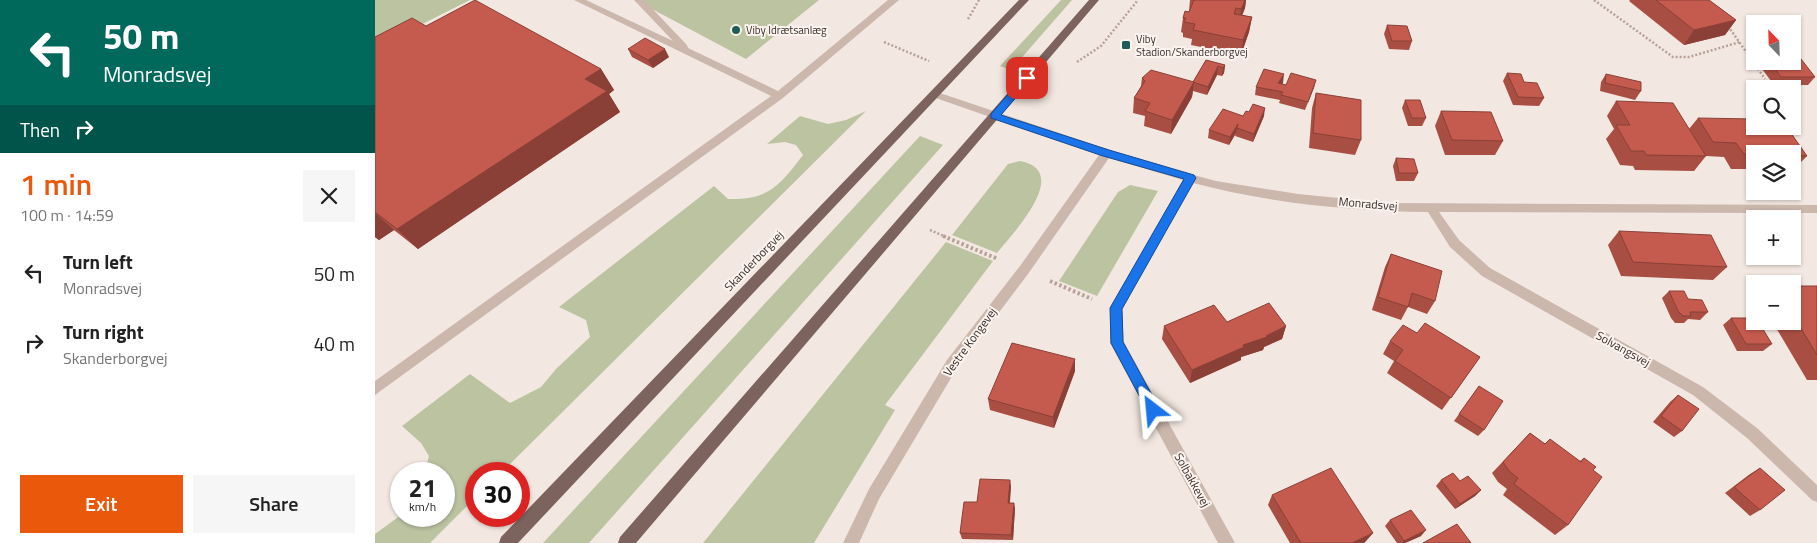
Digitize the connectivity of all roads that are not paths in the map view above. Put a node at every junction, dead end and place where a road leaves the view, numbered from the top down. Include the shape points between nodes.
1 (579, 0) edge
2 (639, 0) edge
3 (893, 0) edge
4 (1024, 0) edge
5 (1094, 0) edge
6 (689, 53) junction
7 (934, 94) junction
8 (779, 96) junction
9 (995, 116) junction
10 (1106, 153) junction
11 (1190, 178) junction
12 (1431, 207) junction
13 (1817, 209) edge
14 (375, 389) edge
15 (1817, 495) edge
16 (507, 543) edge
17 (626, 543) edge
18 (851, 543) edge
19 (1227, 543) edge

1 - 6 street
2 - 6 street
3 - 8 street
4 - 7 main road, Skanderborgvej
5 - 9 main road
6 - 8 street
7 - 9 street, Monradsvej
7 - 16 main road, Skanderborgvej
8 - 14 street
9 - 10 street, Monradsvej
9 - 17 main road
10 - 11 street, Monradsvej
10 - 18 street, Vestre Kongevej via 952,364 874,494
11 - 12 street, Monradsvej via 1298,198 1390,207
11 - 19 street, Solbakkevej via 1116,308 1117,343
12 - 13 street, Monradsvej
12 - 15 street, Solvangsvej via 1443,231 1461,253 1486,272 1698,391 1752,433

